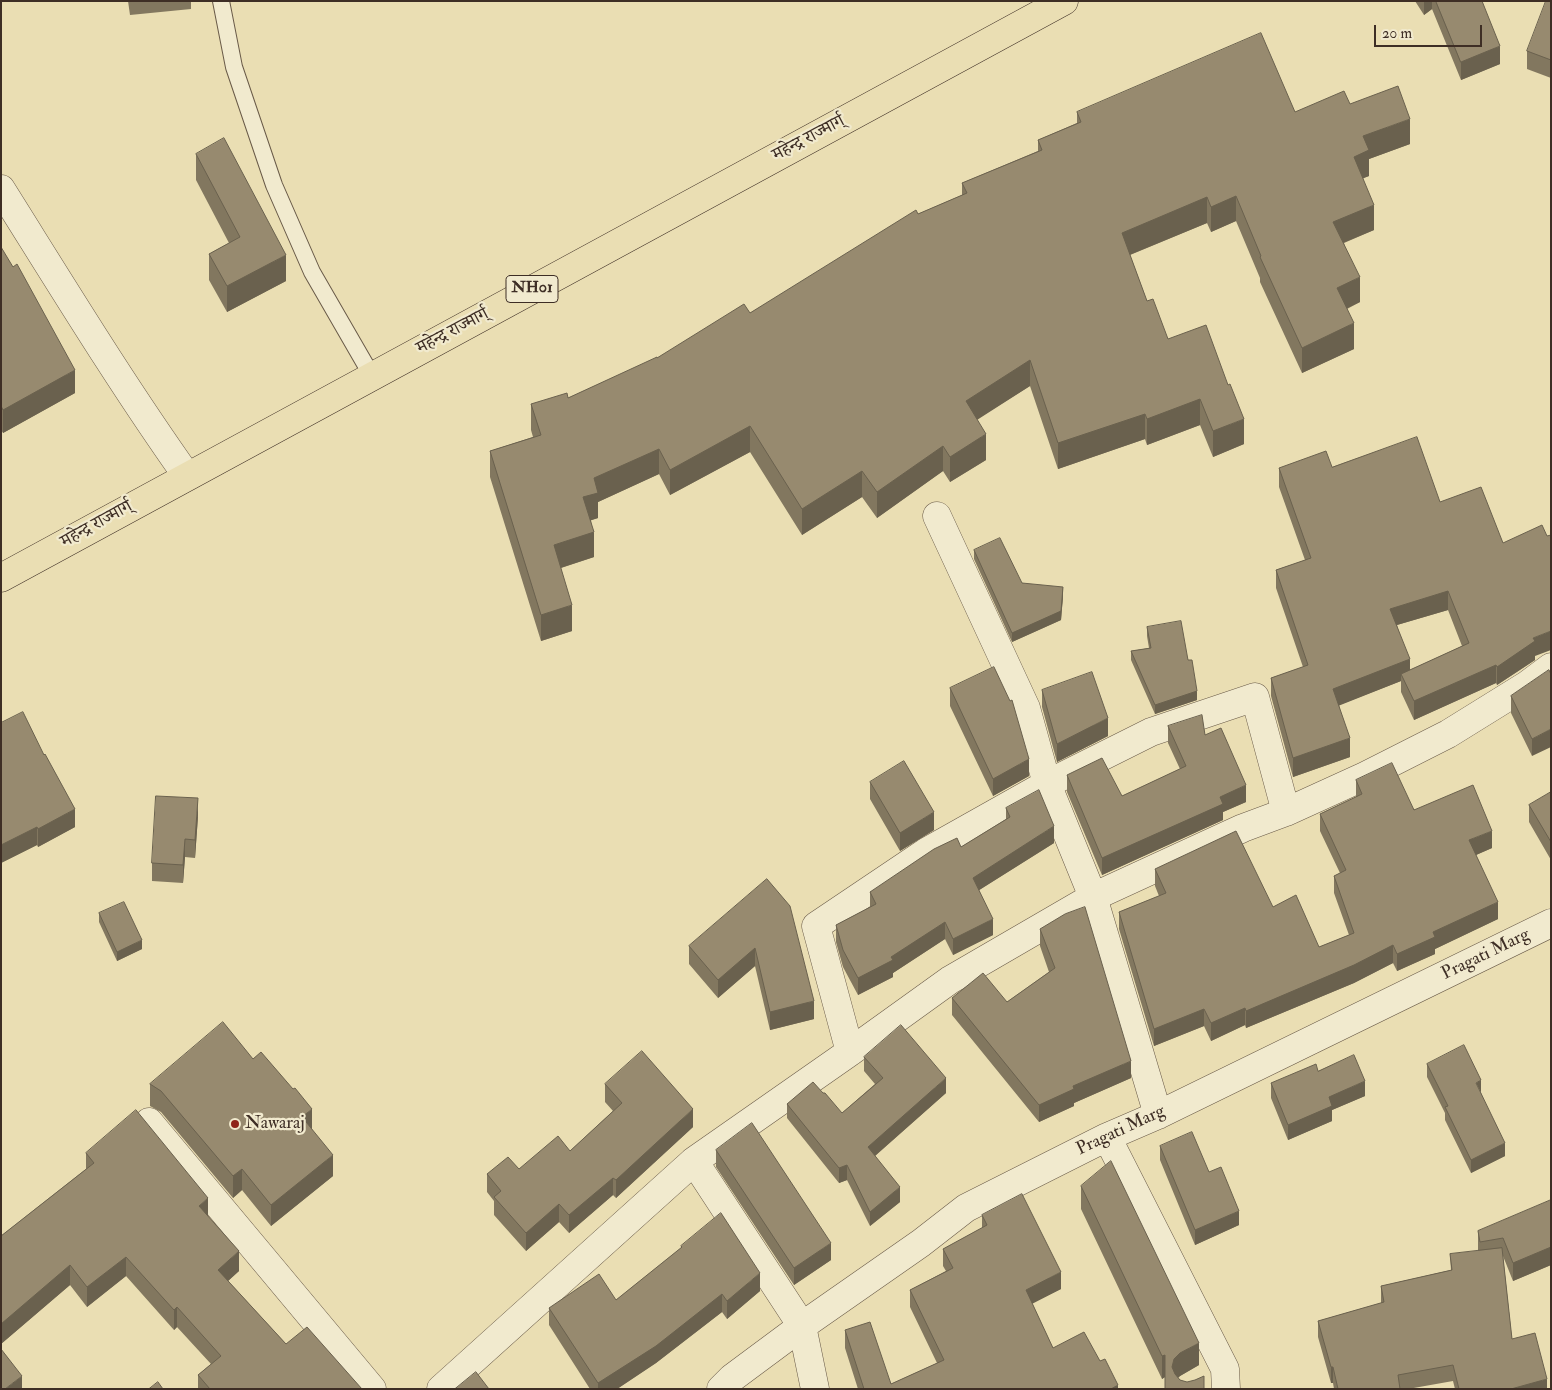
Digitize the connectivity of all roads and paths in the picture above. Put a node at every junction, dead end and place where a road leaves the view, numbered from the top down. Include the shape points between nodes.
1 (221, 1) edge
2 (1064, 1) edge
3 (1, 189) edge
4 (372, 376) junction
5 (187, 476) junction
6 (937, 516) dead end
7 (1, 578) edge
8 (1551, 667) edge
9 (1047, 784) junction
10 (1286, 812) junction
11 (1093, 897) junction
12 (1551, 923) edge
13 (850, 1052) junction
14 (1158, 1115) junction
15 (149, 1122) edge
16 (1107, 1136) junction
17 (694, 1161) junction
18 (802, 1326) junction
19 (1218, 1379) edge
20 (372, 1389) edge
21 (441, 1389) edge
22 (721, 1389) edge
23 (815, 1389) edge

1 - 4 lane via 234,67 274,185 312,272
2 - 4 highway, महेन्द्र राज्मार्ग् / NH01
3 - 5 street
4 - 5 highway, महेन्द्र राज्मार्ग् / NH01
5 - 7 highway, महेन्द्र राज्मार्ग् / NH01
6 - 9 street via 1026,708
8 - 10 street via 1448,734
9 - 10 street via 1151,732 1255,697
9 - 11 street
9 - 13 street via 926,852 816,926
10 - 11 street via 1243,828
11 - 13 street via 950,980
11 - 14 street
12 - 14 street, Pragati Marg
13 - 17 street
14 - 16 street, Pragati Marg
15 - 20 street
16 - 18 street, Pragati Marg via 966,1208
16 - 19 street
17 - 18 street
17 - 21 street
18 - 22 street, Pragati Marg
18 - 23 street

